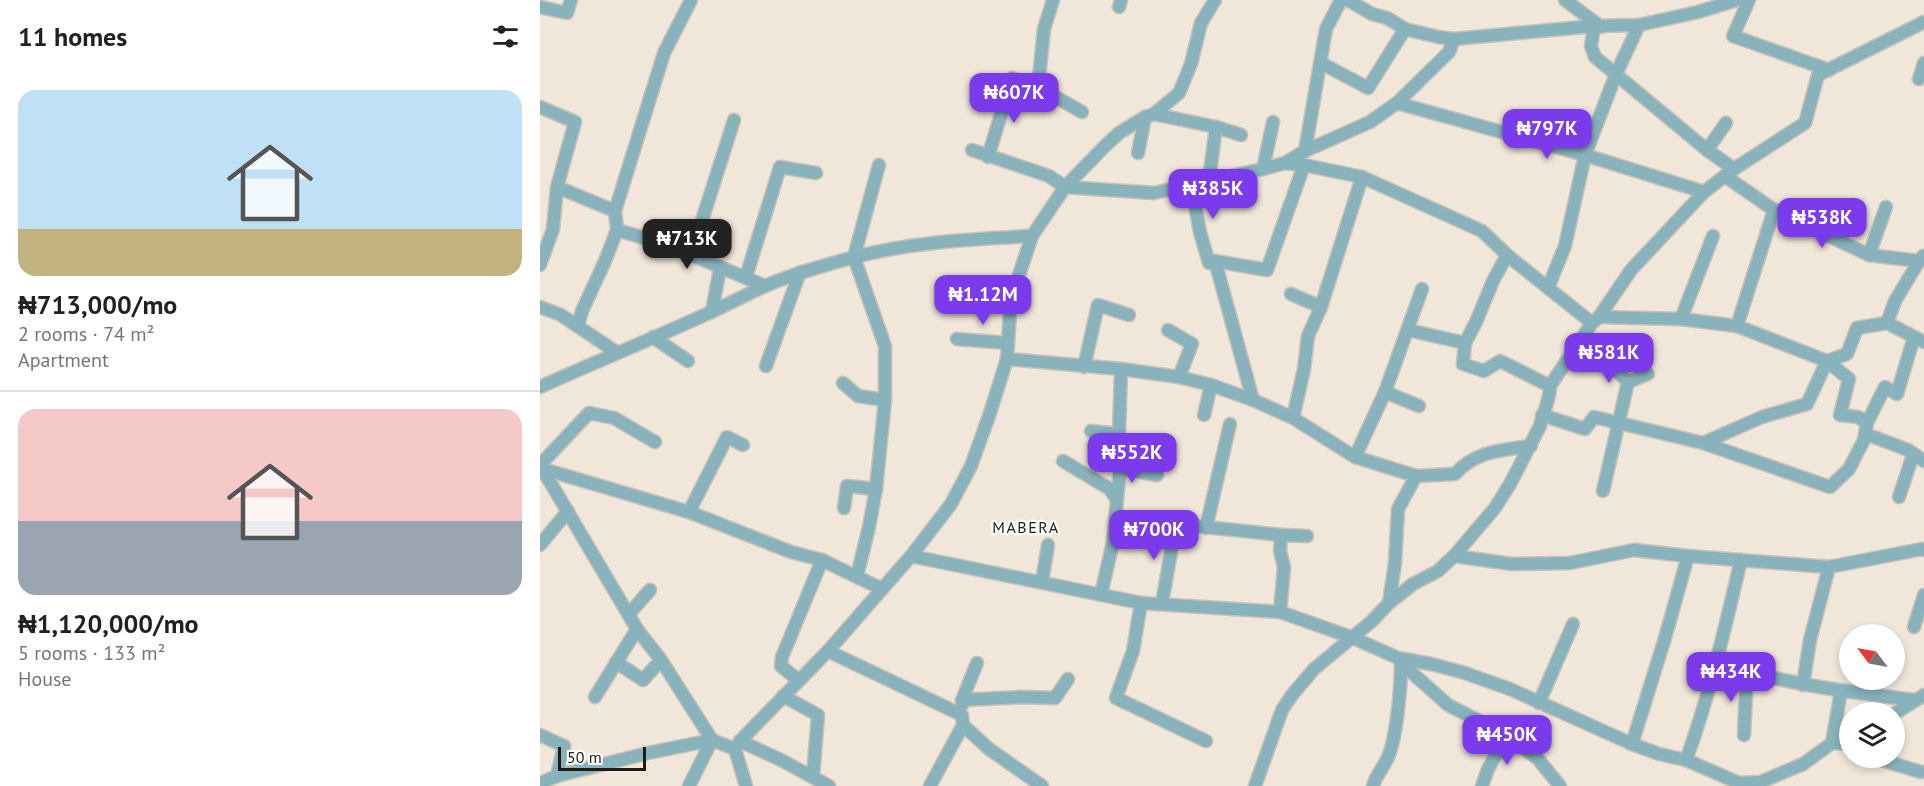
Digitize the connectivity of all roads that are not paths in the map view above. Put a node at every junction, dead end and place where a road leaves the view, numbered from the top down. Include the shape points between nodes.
1 (571, 0) edge
2 (691, 0) edge
3 (1053, 0) edge
4 (1215, 0) edge
5 (1341, 0) edge
6 (1348, 0) edge
7 (1565, 0) edge
8 (1737, 0) edge
9 (1749, 0) edge
10 (1699, 6) edge
11 (540, 7) edge
12 (1924, 22) edge
13 (1639, 25) junction
14 (1598, 26) junction
15 (1405, 29) junction
16 (1454, 39) junction
17 (1321, 63) junction
18 (1924, 63) edge
19 (1829, 70) junction
20 (1616, 74) junction
21 (1919, 79) dead end
22 (1038, 87) junction
23 (1397, 103) junction
24 (540, 107) edge
25 (1082, 112) dead end
26 (1150, 115) junction
27 (734, 120) dead end
28 (1273, 122) dead end
29 (1726, 123) dead end
30 (1216, 127) junction
31 (1241, 135) dead end
32 (972, 150) dead end
33 (1707, 150) junction
34 (1305, 151) junction
35 (1138, 153) dead end
36 (1585, 154) junction
37 (988, 157) junction
38 (1285, 163) junction
39 (879, 165) dead end
40 (1304, 165) junction
41 (1263, 169) junction
42 (1730, 172) junction
43 (816, 173) dead end
44 (1362, 177) junction
45 (1209, 180) junction
46 (1191, 184) junction
47 (557, 187) junction
48 (1065, 187) junction
49 (1704, 192) junction
50 (1886, 207) dead end
51 (1774, 210) junction
52 (615, 211) junction
53 (617, 230) junction
54 (1032, 236) junction
55 (1713, 236) dead end
56 (691, 255) junction
57 (1507, 255) junction
58 (1869, 255) junction
59 (854, 257) junction
60 (1921, 257) edge
61 (1215, 261) junction
62 (540, 265) edge
63 (720, 268) junction
64 (800, 272) junction
65 (746, 277) junction
66 (765, 286) junction
67 (1548, 288) junction
68 (1422, 289) dead end
69 (1291, 294) dead end
70 (540, 307) edge
71 (1321, 307) junction
72 (712, 312) junction
73 (1129, 315) dead end
74 (1595, 320) junction
75 (1681, 320) junction
76 (1887, 323) junction
77 (578, 325) junction
78 (1737, 326) junction
79 (1168, 330) dead end
80 (1408, 330) junction
81 (653, 337) junction
82 (1583, 337) junction
83 (957, 339) dead end
84 (1919, 339) edge
85 (1007, 343) junction
86 (1465, 343) junction
87 (616, 352) junction
88 (1007, 359) junction
89 (688, 361) dead end
90 (1827, 361) junction
91 (766, 366) dead end
92 (1084, 367) junction
93 (1120, 369) junction
94 (1648, 374) dead end
95 (1179, 377) junction
96 (1628, 382) junction
97 (843, 383) dead end
98 (1211, 385) junction
99 (1551, 386) junction
100 (540, 387) edge
101 (1385, 392) junction
102 (885, 400) junction
103 (1253, 400) junction
104 (1419, 406) dead end
105 (1203, 415) dead end
106 (1542, 416) junction
107 (1293, 418) junction
108 (1618, 423) junction
109 (1230, 424) dead end
110 (1867, 428) junction
111 (1091, 430) dead end
112 (1119, 434) junction
113 (654, 442) dead end
114 (1703, 443) junction
115 (743, 445) dead end
116 (1531, 446) junction
117 (1355, 457) junction
118 (1919, 458) edge
119 (1063, 461) dead end
120 (541, 466) edge
121 (1119, 468) junction
122 (1157, 475) dead end
123 (1416, 476) junction
124 (876, 489) junction
125 (1602, 491) dead end
126 (1899, 497) dead end
127 (1116, 499) junction
128 (844, 508) dead end
129 (568, 511) junction
130 (689, 512) junction
131 (1176, 524) junction
132 (1206, 528) junction
133 (1281, 535) junction
134 (1307, 536) dead end
135 (1113, 542) junction
136 (1048, 545) dead end
137 (540, 546) edge
138 (1923, 549) edge
139 (911, 556) junction
140 (1454, 556) junction
141 (1688, 556) junction
142 (822, 560) junction
143 (1742, 560) junction
144 (1829, 567) junction
145 (857, 576) junction
146 (1042, 582) junction
147 (882, 589) junction
148 (650, 590) dead end
149 (1101, 594) junction
150 (1924, 595) edge
151 (1141, 603) junction
152 (1162, 603) junction
153 (1389, 603) junction
154 (1280, 612) junction
155 (628, 614) junction
156 (1573, 624) dead end
157 (1914, 627) dead end
158 (637, 629) junction
159 (1351, 637) junction
160 (828, 651) junction
161 (661, 660) junction
162 (1400, 661) junction
163 (616, 662) junction
164 (977, 663) dead end
165 (1716, 663) junction
166 (1747, 672) junction
167 (1068, 679) dead end
168 (798, 680) junction
169 (1803, 685) junction
170 (1841, 691) junction
171 (783, 696) junction
172 (595, 697) dead end
173 (1919, 697) edge
174 (962, 700) junction
175 (1539, 703) junction
176 (1905, 707) edge
177 (962, 720) junction
178 (540, 735) edge
179 (1507, 735) junction
180 (1744, 735) dead end
181 (712, 740) junction
182 (1206, 741) dead end
183 (1832, 743) junction
184 (1839, 743) edge
185 (1632, 744) junction
186 (738, 745) junction
187 (1686, 760) junction
188 (1905, 767) edge
189 (1921, 772) dead end
190 (557, 776) junction
191 (813, 776) junction
192 (540, 783) edge
193 (1758, 784) edge
194 (689, 786) edge
195 (746, 786) edge
196 (829, 786) edge
197 (930, 786) edge
198 (1042, 786) edge
199 (1255, 786) edge
200 (1373, 786) edge
201 (1482, 786) edge
202 (1560, 786) edge

1 - 11 street via 567,13
2 - 52 street via 664,53
3 - 22 street via 1044,29
4 - 26 street via 1201,22 1179,93
5 - 17 street via 1326,29
6 - 15 street
7 - 14 street
8 - 10 street
9 - 19 street via 1733,36
10 - 13 street
12 - 19 street
13 - 14 street
13 - 20 street
14 - 16 street
14 - 20 street via 1591,46 1595,57
15 - 16 street
15 - 17 street via 1368,88
16 - 23 street via 1449,52
17 - 34 street
18 - 21 street
19 - 42 street via 1818,75 1805,123
20 - 33 street
20 - 36 street
22 - 25 street
22 - 37 street via 1012,78
23 - 34 street via 1370,122
23 - 36 street
24 - 47 street via 575,122
26 - 30 street
26 - 35 street
26 - 48 street via 1119,133
27 - 56 street
28 - 41 street
29 - 33 street
30 - 31 street
30 - 45 street
32 - 37 street
33 - 42 street
34 - 38 street
36 - 49 street
36 - 67 street via 1565,246
37 - 48 street via 1049,176
38 - 40 street
38 - 41 street
39 - 59 street
40 - 44 street
40 - 61 street via 1267,270
41 - 45 street
42 - 49 street
42 - 51 street
43 - 65 street via 780,167
44 - 57 street via 1482,231
44 - 71 street
45 - 46 street
46 - 48 street via 1154,193
46 - 61 street via 1209,263
47 - 52 street
47 - 62 street via 553,229
48 - 54 street
49 - 74 street via 1631,270
50 - 58 street
51 - 58 street
51 - 78 street
52 - 53 street
53 - 56 street
53 - 77 street
54 - 59 street via 963,239
54 - 85 street via 1013,301
55 - 75 street
56 - 63 street
57 - 67 street
57 - 86 street
58 - 60 street
59 - 64 street
59 - 102 street via 885,346
60 - 76 street
61 - 103 street
63 - 65 street
63 - 72 street
64 - 66 street
64 - 91 street
65 - 66 street
66 - 72 street
67 - 74 street
68 - 80 street
69 - 71 street
70 - 77 street
71 - 107 street via 1308,336
72 - 81 street
73 - 92 street via 1098,305
74 - 75 street
74 - 82 street
75 - 78 street
76 - 84 street
76 - 90 street via 1857,328 1846,354
77 - 87 street
78 - 90 street
79 - 95 street via 1192,344
80 - 86 street
80 - 101 street
81 - 87 street
81 - 89 street
82 - 96 street
82 - 99 street
83 - 85 street
84 - 110 street via 1897,394 1885,387
85 - 88 street
86 - 99 street via 1463,364 1484,371 1500,361
87 - 100 street
88 - 92 street
88 - 139 street via 971,466 951,504
90 - 110 street via 1849,379 1840,415 1858,417
90 - 114 street via 1807,404 1762,417
92 - 93 street
93 - 95 street
93 - 112 street
94 - 96 street
95 - 98 street
96 - 108 street
97 - 102 street via 858,396
98 - 103 street
98 - 105 street
99 - 106 street
101 - 104 street
101 - 117 street
102 - 124 street
103 - 107 street
106 - 108 street via 1585,429 1594,417
106 - 116 street
107 - 117 street
108 - 114 street
108 - 125 street
109 - 132 street
110 - 114 street via 1849,469 1830,487
110 - 118 street
111 - 112 street
112 - 121 street
113 - 120 street via 614,418 589,413
115 - 130 street via 727,437
116 - 123 street via 1488,452 1455,474
116 - 140 street via 1495,508
117 - 123 street
118 - 126 street
119 - 127 street via 1110,489
120 - 129 street
120 - 130 street
121 - 122 street
121 - 127 street
123 - 153 street via 1398,509
124 - 128 street via 847,486
124 - 145 street
127 - 135 street
129 - 137 street
129 - 155 street
130 - 142 street
131 - 132 street
131 - 135 street
131 - 152 street
132 - 133 street
133 - 134 street
133 - 154 street via 1284,567
135 - 149 street
136 - 146 street
138 - 144 street
139 - 146 street
139 - 147 street
140 - 141 street via 1512,564 1570,563 1634,550
140 - 153 street
141 - 143 street
141 - 185 street
142 - 145 street
142 - 168 street via 782,657 781,666
143 - 144 street
143 - 165 street
144 - 169 street
145 - 147 street
146 - 149 street
147 - 160 street
148 - 155 street
149 - 151 street
150 - 157 street
151 - 152 street
151 - 182 street via 1133,651 1116,698
152 - 154 street
153 - 159 street
154 - 159 street
155 - 158 street
156 - 175 street
158 - 161 street
158 - 163 street
159 - 162 street
159 - 199 street via 1314,669 1282,710
160 - 168 street
160 - 177 street
161 - 163 street via 643,680
161 - 181 street
162 - 175 street via 1462,672
162 - 179 street via 1448,705
162 - 200 street via 1401,684 1389,756
163 - 172 street
164 - 174 street
165 - 166 street
165 - 187 street
166 - 169 street
166 - 180 street
167 - 174 street via 1055,698
168 - 171 street
169 - 170 street
170 - 173 street
170 - 183 street
171 - 186 street
171 - 191 street via 818,715
173 - 176 street
174 - 177 street
175 - 185 street
177 - 197 street
177 - 198 street via 988,749
178 - 190 street via 564,746
179 - 201 street
179 - 202 street via 1538,759
181 - 186 street
181 - 190 street
181 - 194 street
183 - 184 street
183 - 193 street via 1803,764
185 - 187 street
186 - 191 street
186 - 195 street
187 - 193 street via 1739,783
188 - 189 street
190 - 192 street
191 - 196 street

